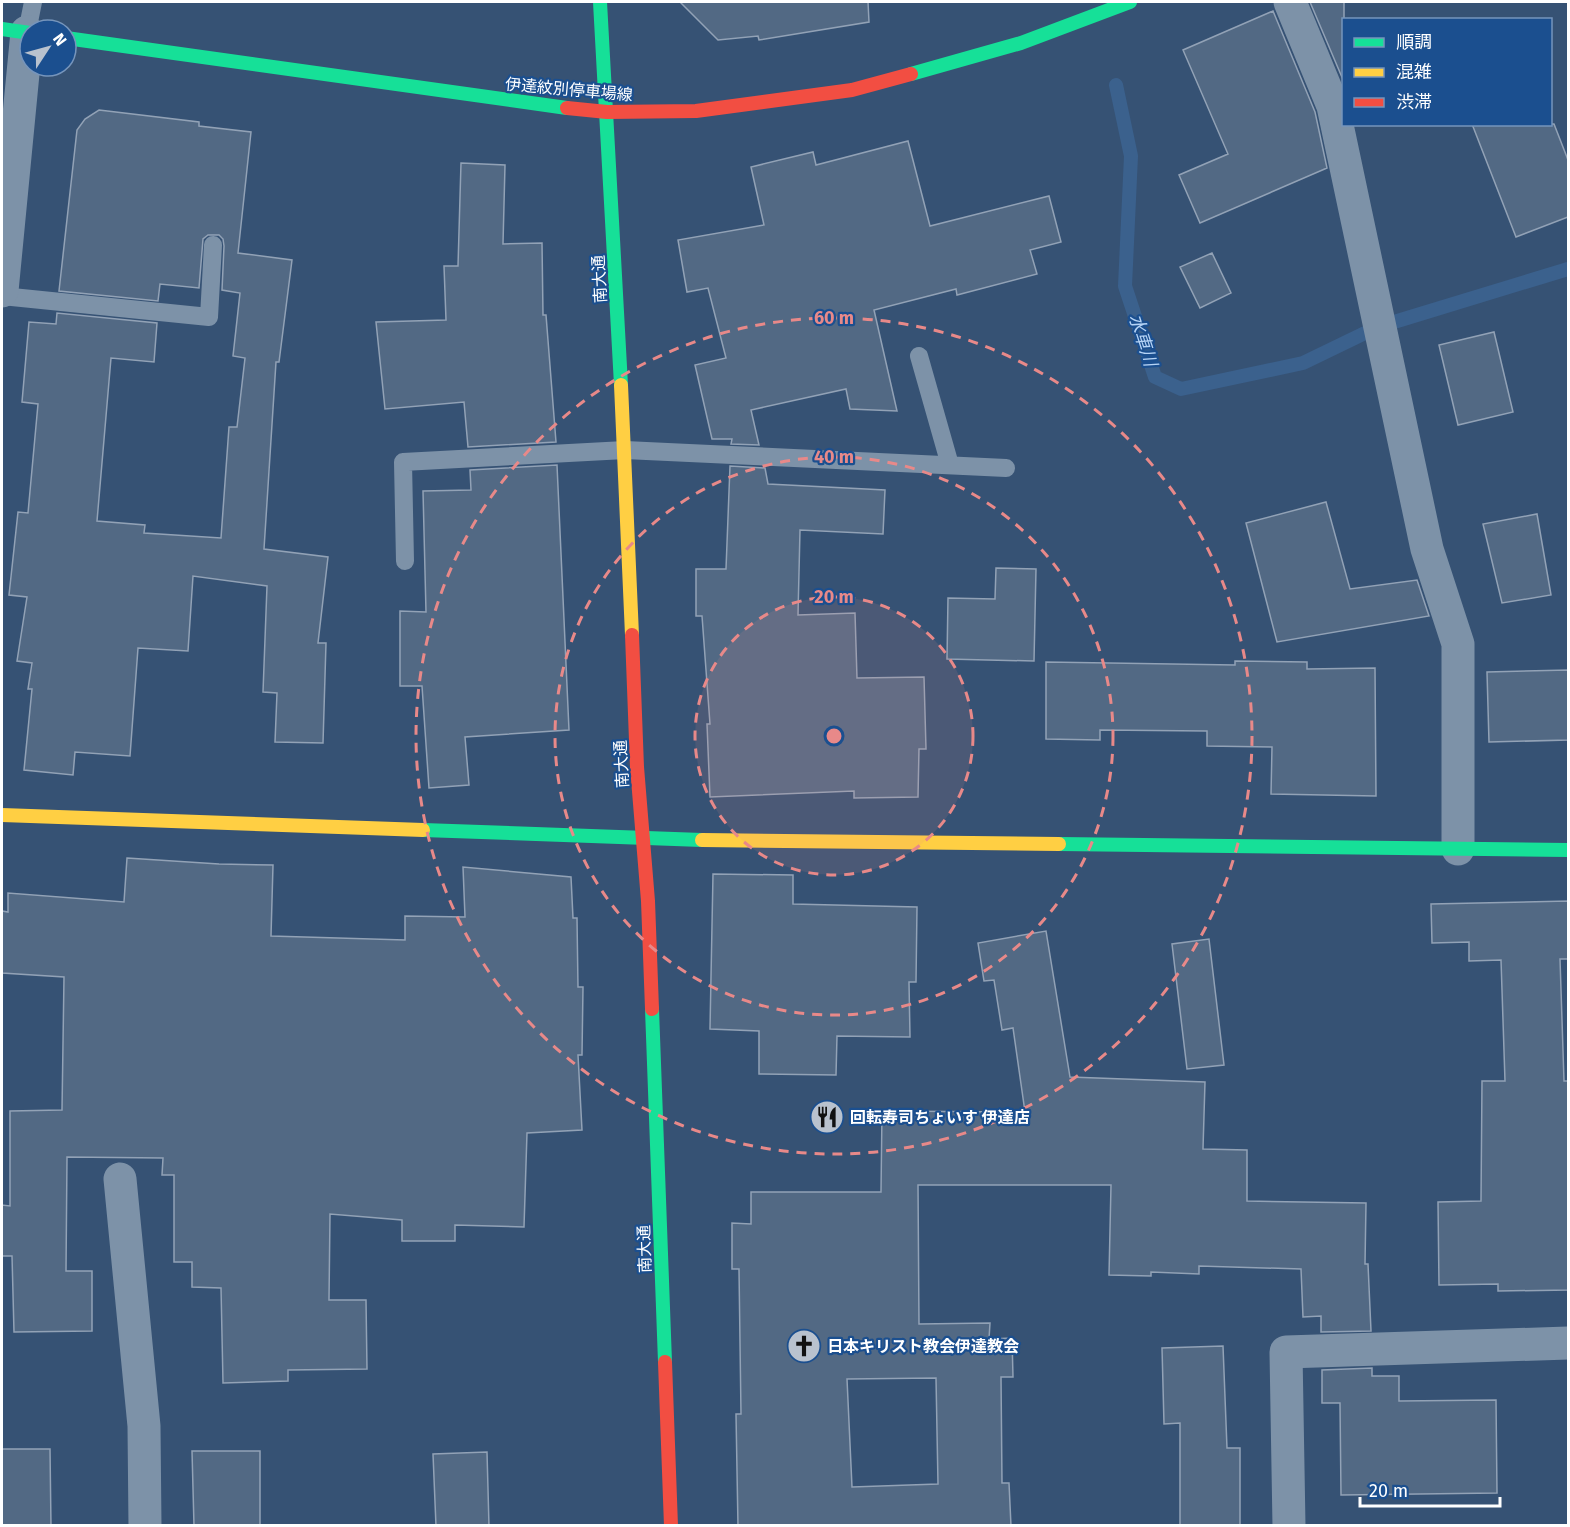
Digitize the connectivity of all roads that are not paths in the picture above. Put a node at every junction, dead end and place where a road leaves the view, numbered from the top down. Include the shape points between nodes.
1 (600, 2) edge
2 (1130, 2) edge
3 (1290, 2) edge
4 (78, 40) edge
5 (19, 78) edge
6 (608, 112) junction
7 (213, 245) dead end
8 (2, 294) edge
9 (919, 356) dead end
10 (626, 450) junction
11 (950, 465) junction
12 (1006, 468) dead end
13 (405, 561) dead end
14 (2, 815) edge
15 (643, 837) junction
16 (1458, 849) junction
17 (1569, 850) edge
18 (120, 1179) dead end
19 (1569, 1343) edge
20 (145, 1526) edge
21 (671, 1526) edge
22 (1289, 1526) edge

1 - 6 street, 南大通
2 - 6 street, 伊達紋別停車場線 via 1021,43 852,90 696,111
3 - 16 street via 1333,106 1427,549 1458,644
4 - 6 street, 伊達紋別停車場線 via 540,106
5 - 8 street
6 - 10 street, 南大通
7 - 8 lane via 209,317
9 - 11 lane
10 - 11 lane
10 - 13 lane via 403,462
10 - 15 street, 南大通
11 - 12 lane
14 - 15 street
15 - 16 street
15 - 21 street, 南大通
16 - 17 street
18 - 20 street via 144,1426
19 - 22 street via 1286,1352

